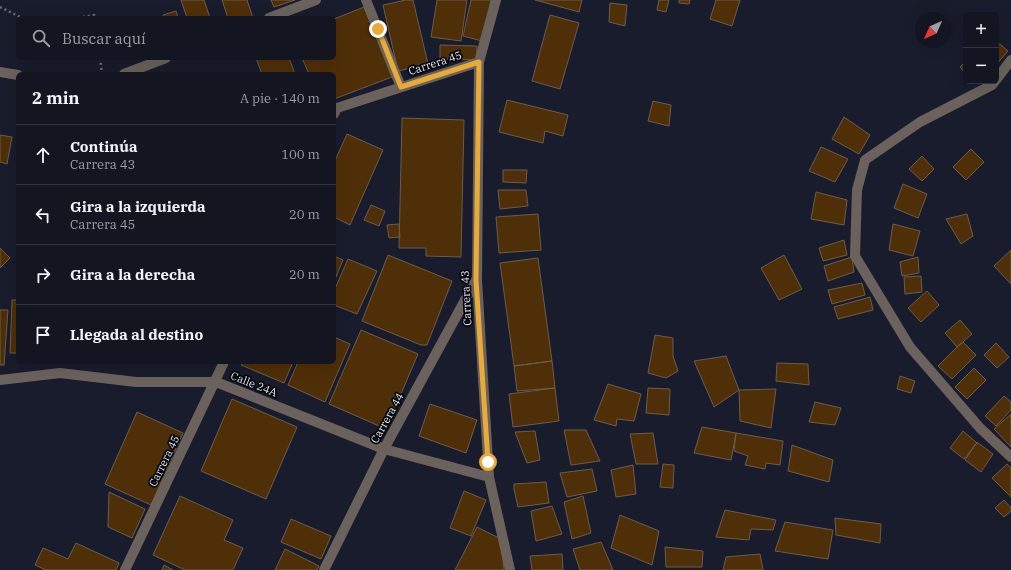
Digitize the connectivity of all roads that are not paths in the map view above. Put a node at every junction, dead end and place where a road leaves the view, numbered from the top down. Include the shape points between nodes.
1 (316, 0) edge
2 (366, 0) edge
3 (496, 0) edge
4 (274, 16) edge
5 (161, 60) edge
6 (1011, 60) edge
7 (479, 62) junction
8 (0, 72) edge
9 (129, 72) edge
10 (16, 74) edge
11 (999, 76) edge
12 (993, 84) edge
13 (401, 87) junction
14 (336, 110) edge
15 (476, 280) junction
16 (223, 364) edge
17 (0, 380) edge
18 (216, 382) junction
19 (384, 449) junction
20 (1011, 457) edge
21 (489, 477) junction
22 (125, 570) edge
23 (324, 570) edge
24 (510, 570) edge

1 - 4 street
2 - 13 street
3 - 7 street, Carrera 43
5 - 9 street
6 - 11 street
7 - 13 street, Carrera 45
7 - 15 street, Carrera 43
8 - 10 street
12 - 20 street via 920,122 865,160 857,190 855,256 910,347 980,428
13 - 14 street, Carrera 45
15 - 19 street, Carrera 44
15 - 21 street, Carrera 43
16 - 18 street, Carrera 45
17 - 18 street, Calle 24A via 60,373 136,382
18 - 19 street, Calle 24A
18 - 22 street, Carrera 45
19 - 21 street, Calle 24A
19 - 23 street, Carrera 44
21 - 24 street, Carrera 43

